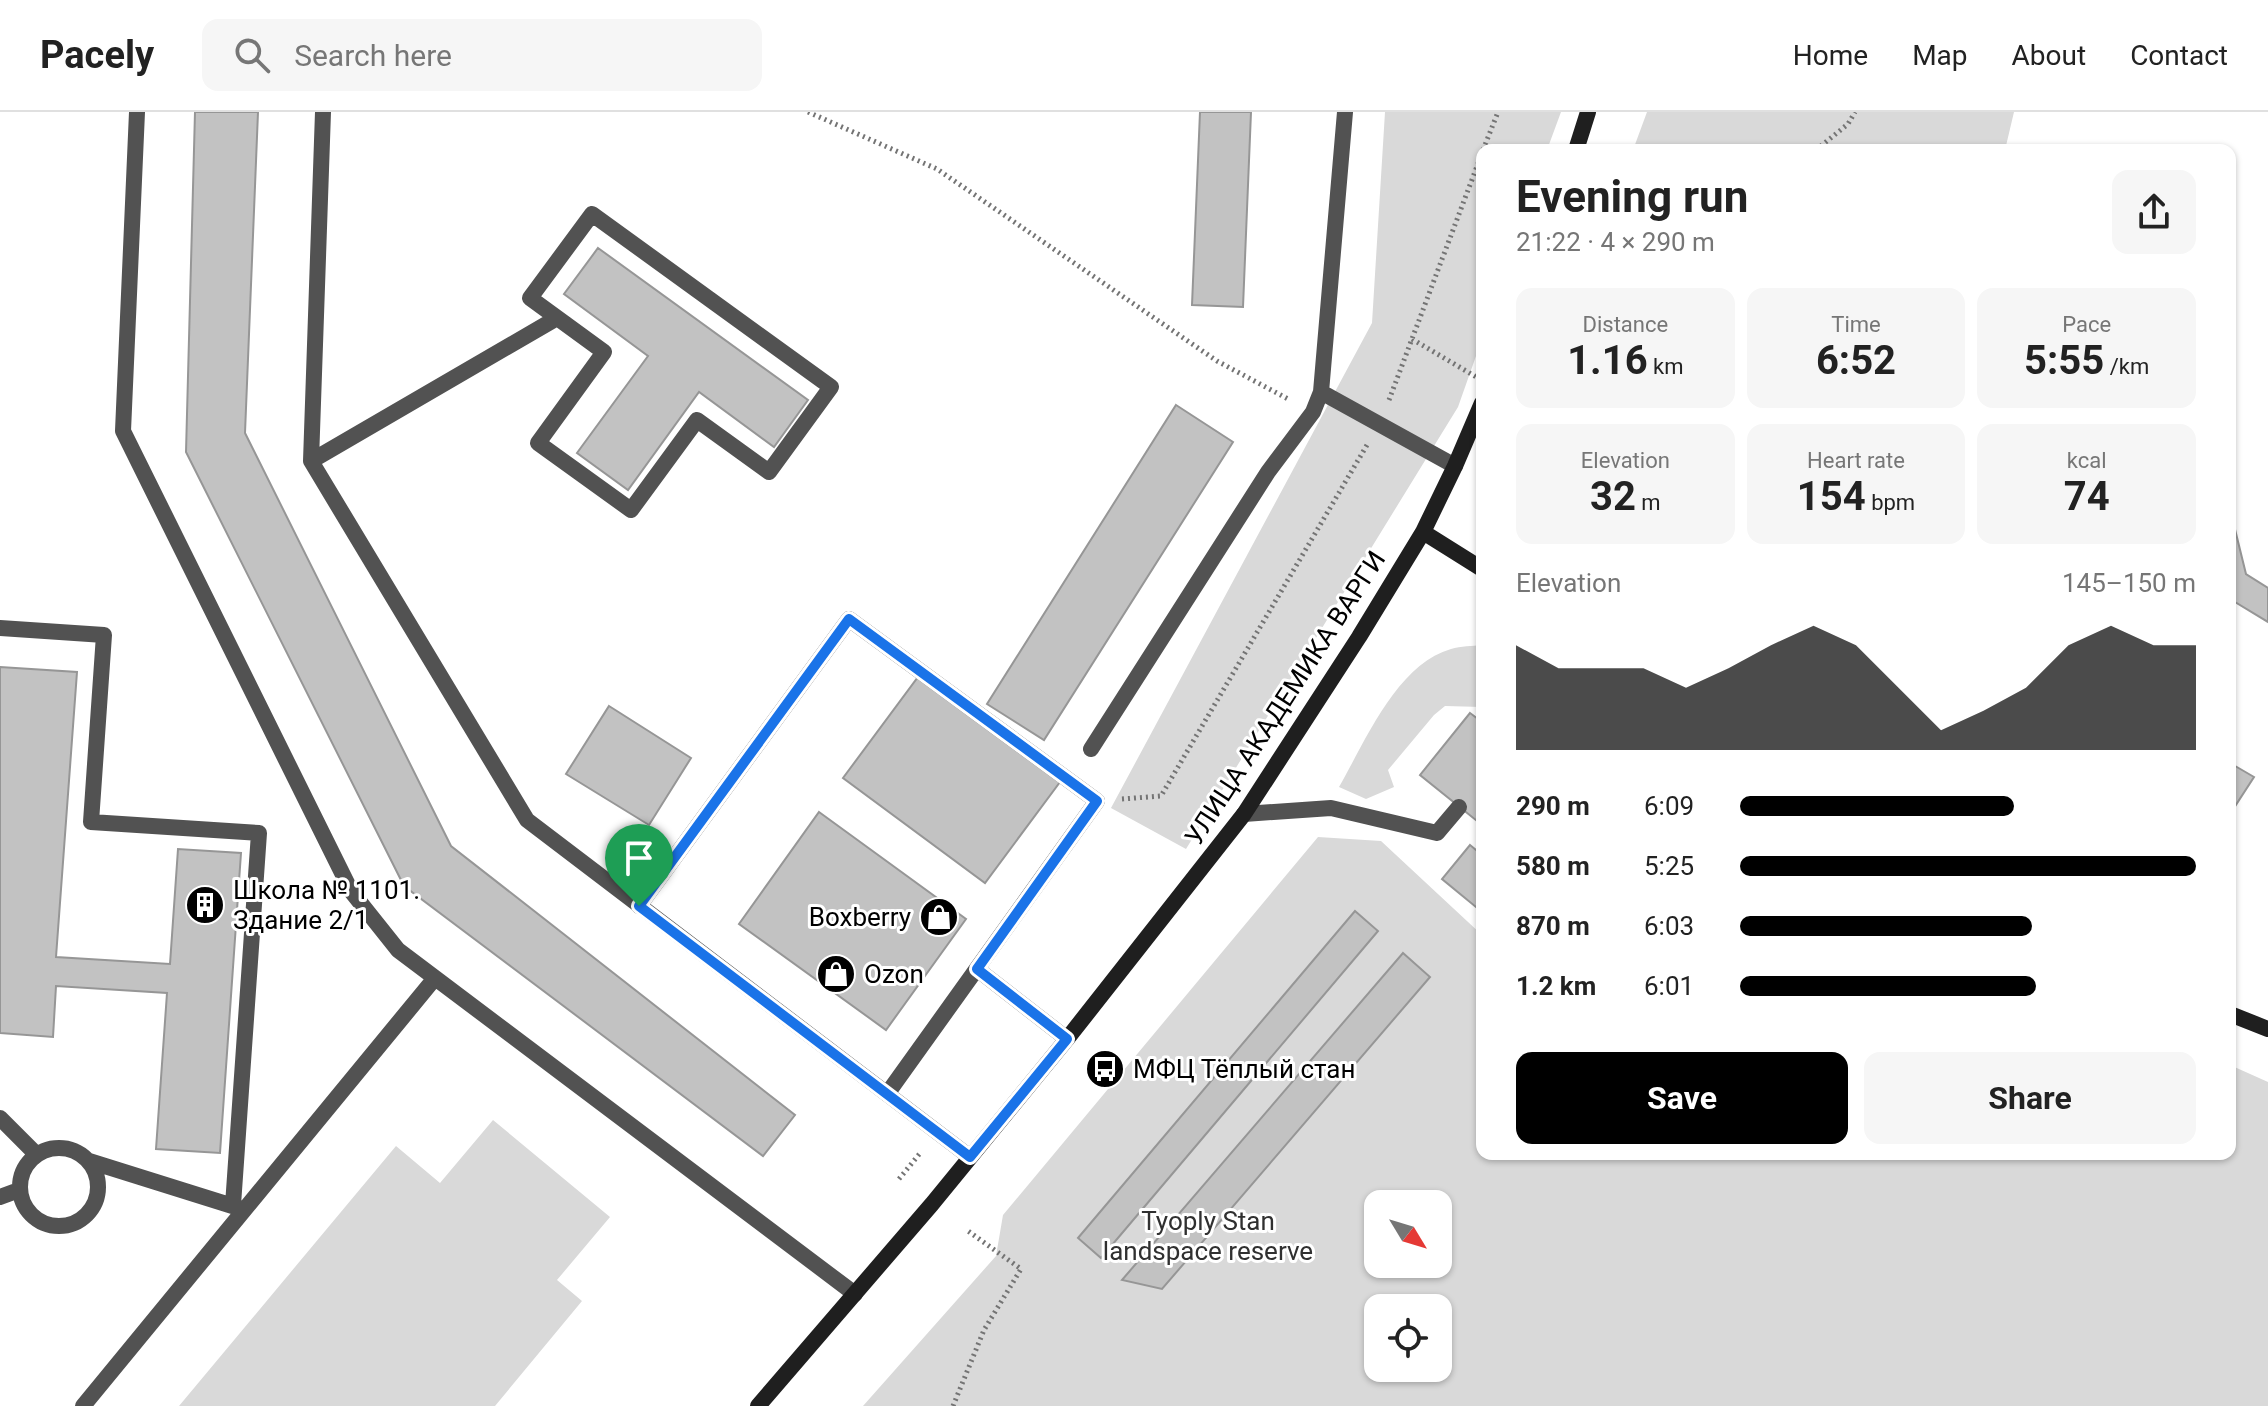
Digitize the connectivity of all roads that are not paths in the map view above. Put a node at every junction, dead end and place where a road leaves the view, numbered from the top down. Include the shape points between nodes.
1 (137, 112) edge
2 (323, 112) edge
3 (1345, 112) edge
4 (1588, 112) edge
5 (1578, 144) edge
6 (557, 318) junction
7 (1321, 392) junction
8 (1476, 417) edge
9 (311, 461) junction
10 (1455, 466) junction
11 (1423, 532) junction
12 (1476, 565) edge
13 (0, 628) edge
14 (1091, 749) dead end
15 (1459, 807) dead end
16 (1244, 814) junction
17 (639, 906) junction
18 (977, 969) junction
19 (435, 978) junction
20 (2236, 1016) edge
21 (2268, 1029) edge
22 (1067, 1039) junction
23 (887, 1094) junction
24 (0, 1118) edge
25 (36, 1154) junction
26 (970, 1157) junction
27 (89, 1161) junction
28 (19, 1190) junction
29 (0, 1197) edge
30 (239, 1207) junction
31 (855, 1294) junction
32 (83, 1406) edge
33 (758, 1406) edge

1 - 19 lane via 123,431 351,891 398,950
2 - 9 lane
3 - 7 lane
4 - 5 street
6 - 6 lane via 604,352 538,443 631,510 697,420 769,472 831,387 592,214 530,298
6 - 9 lane
7 - 10 lane
7 - 14 lane via 1313,412 1268,472
8 - 10 street, УЛИЦА АКАДЕМИКА ВАРГИ
9 - 17 lane via 527,820
10 - 11 street, УЛИЦА АКАДЕМИКА ВАРГИ
11 - 12 street
11 - 16 street, УЛИЦА АКАДЕМИКА ВАРГИ
13 - 30 lane via 104,635 91,822 259,833
15 - 16 lane via 1437,833 1331,808
16 - 22 street, УЛИЦА АКАДЕМИКА ВАРГИ
17 - 18 lane via 849,619 1097,801
17 - 23 lane
18 - 22 lane
18 - 23 lane
19 - 30 lane
19 - 31 lane
20 - 21 street
22 - 26 street, УЛИЦА АКАДЕМИКА ВАРГИ
23 - 26 lane
24 - 25 lane
25 - 27 lane via 64,1147
25 - 28 lane via 26,1164
26 - 31 street, УЛИЦА АКАДЕМИКА ВАРГИ
27 - 28 lane via 97,1175 93,1207 66,1226 34,1218
27 - 30 lane
28 - 29 lane
30 - 32 lane
31 - 33 street, УЛИЦА АКАДЕМИКА ВАРГИ

